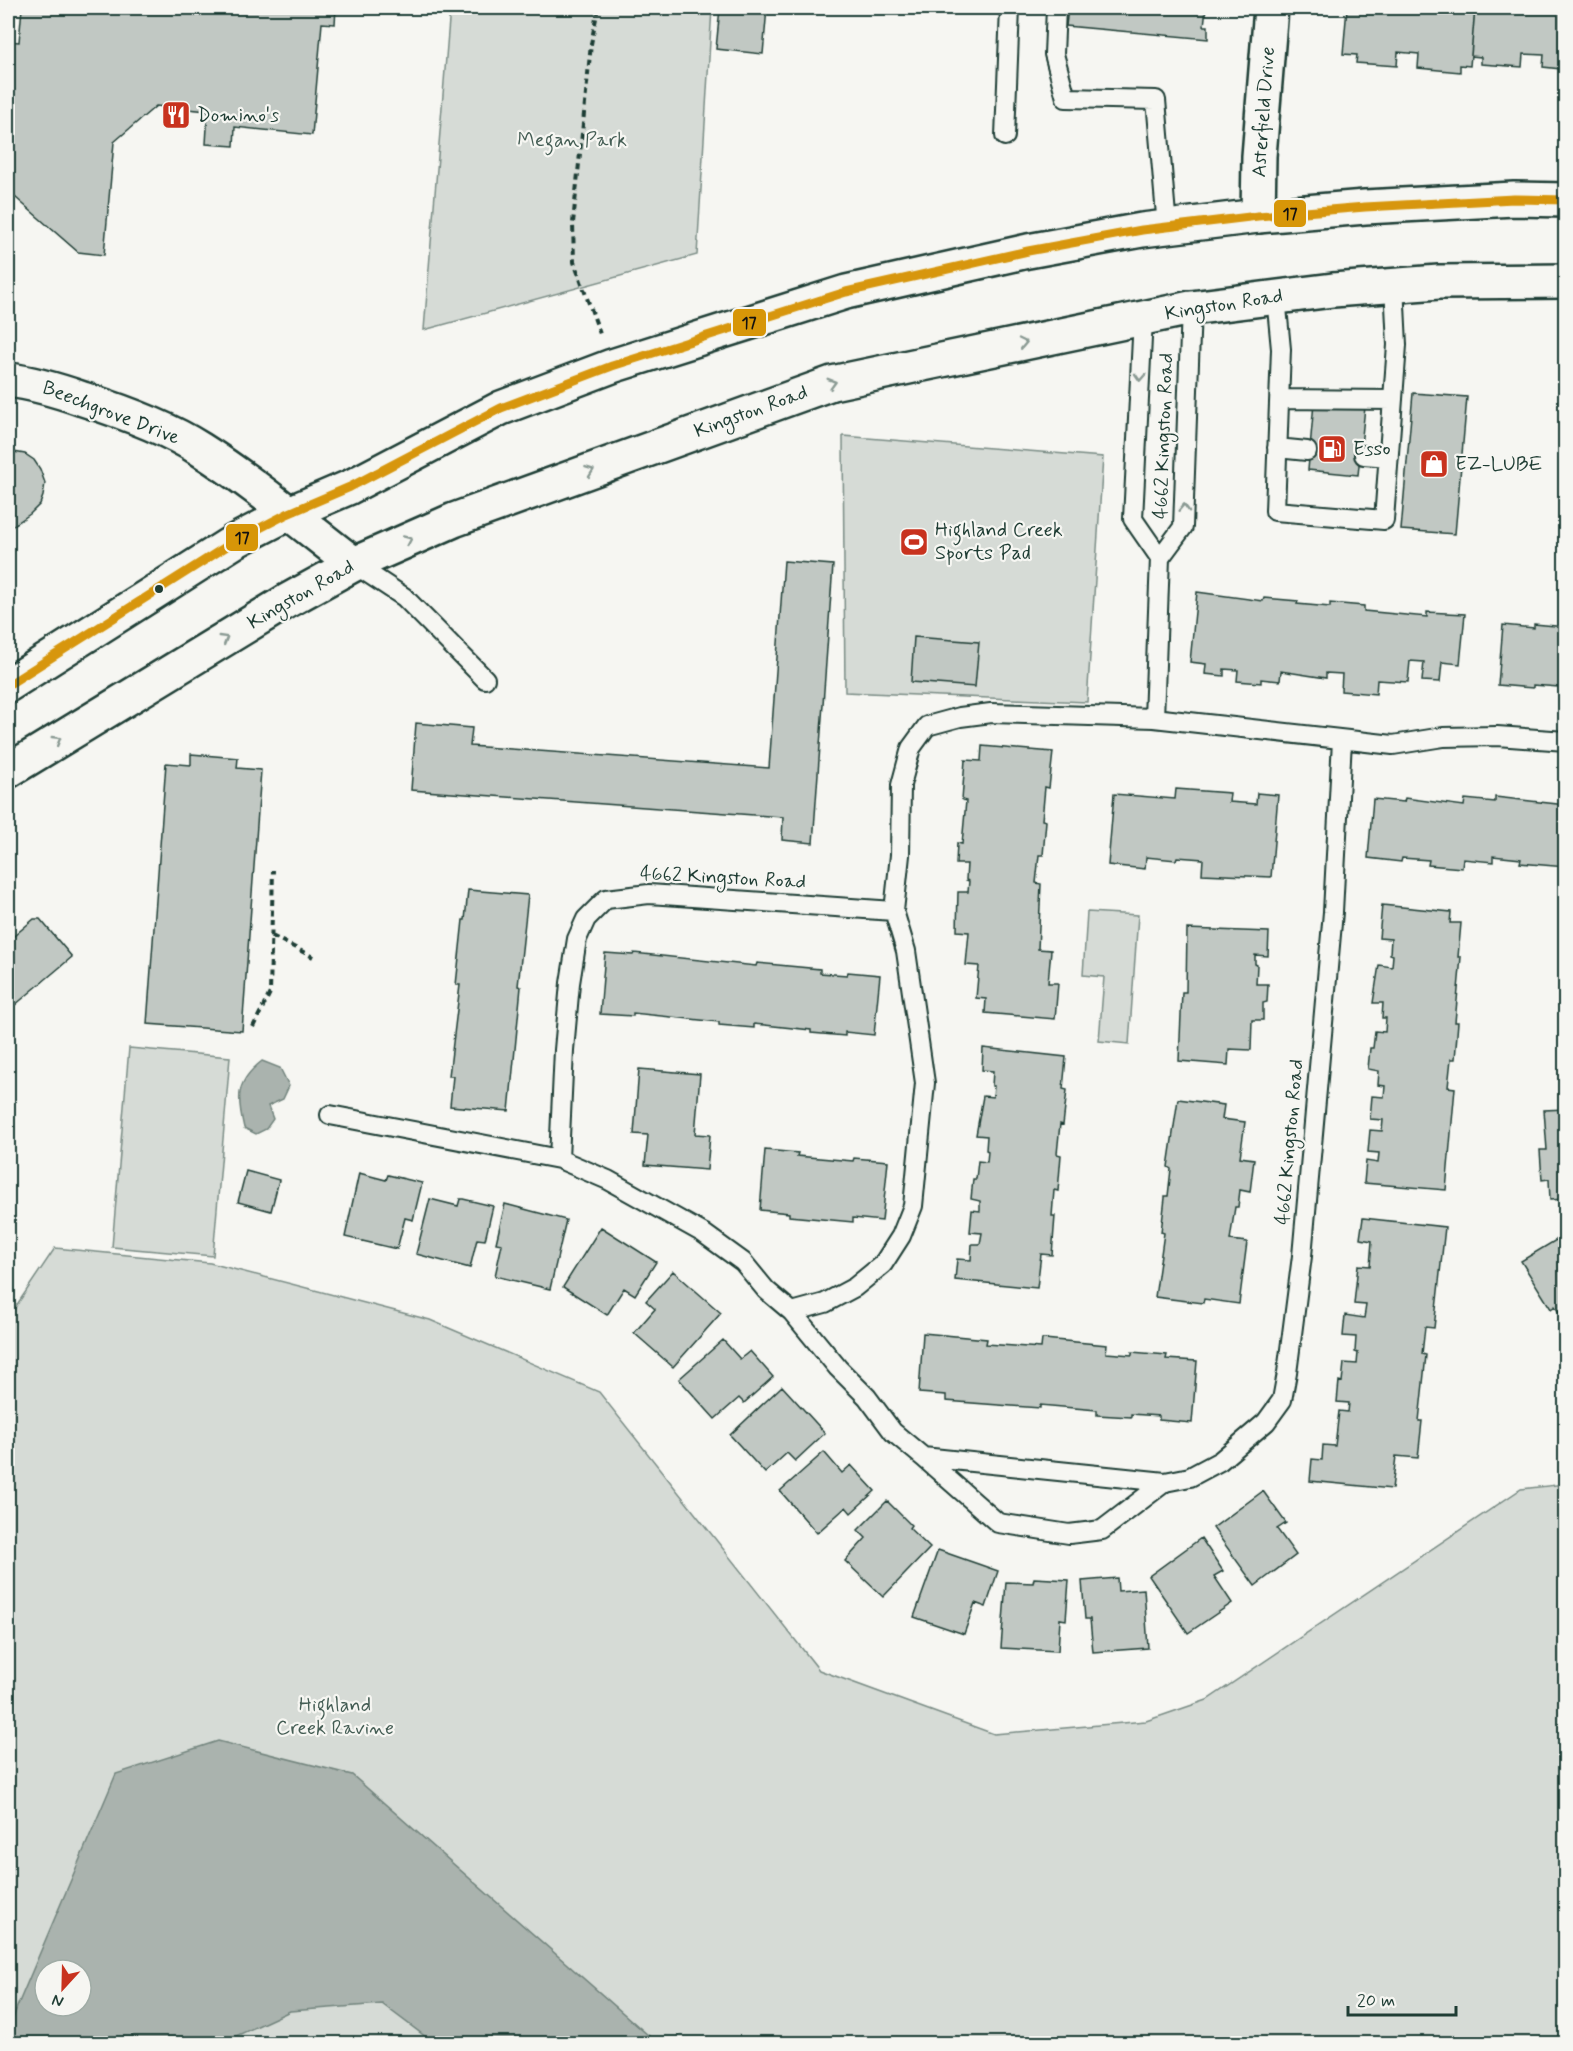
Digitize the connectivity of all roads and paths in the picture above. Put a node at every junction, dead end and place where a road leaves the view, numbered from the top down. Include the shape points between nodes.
1 (598, 8) edge
2 (1010, 8) edge
3 (1056, 8) edge
4 (1271, 8) edge
5 (1005, 136) dead end
6 (1566, 200) edge
7 (1258, 216) junction
8 (1167, 227) junction
9 (1566, 281) edge
10 (1394, 285) junction
11 (1276, 297) junction
12 (1191, 308) junction
13 (591, 312) dead end
14 (1143, 318) junction
15 (8, 380) edge
16 (1280, 399) junction
17 (1393, 400) junction
18 (1277, 448) junction
19 (1307, 451) dead end
20 (1364, 456) dead end
21 (1389, 457) junction
22 (288, 514) junction
23 (1160, 558) junction
24 (354, 564) junction
25 (485, 679) dead end
26 (8, 685) edge
27 (1154, 718) junction
28 (1342, 740) junction
29 (1566, 741) edge
30 (8, 771) edge
31 (273, 870) dead end
32 (894, 911) junction
33 (272, 936) junction
34 (313, 957) dead end
35 (253, 1027) dead end
36 (330, 1115) dead end
37 (559, 1159) junction
38 (792, 1312) junction
39 (923, 1457) junction
40 (1165, 1482) junction

1 - 13 path via 573,223 574,262
2 - 5 lane
3 - 8 lane via 1054,54 1066,98 1156,100
4 - 7 main road, Asterfield Drive
6 - 7 main road via 1514,199
7 - 8 main road
8 - 22 main road via 1028,251 846,292 612,366 501,408 350,487
9 - 10 main road, Kingston Road
10 - 11 main road, Kingston Road
10 - 17 lane via 1397,345
11 - 12 main road, Kingston Road
11 - 16 lane
12 - 14 main road, Kingston Road
23 -> 12 lane, 4662 Kingston Road via 1183,527
14 -> 23 lane, 4662 Kingston Road via 1133,519
24 -> 14 main road, Kingston Road via 454,520 832,382
15 - 22 main road, Beechgrove Drive via 33,382 151,425 199,448
16 - 17 lane
16 - 18 lane
17 - 21 lane
18 - 19 lane
18 - 21 lane via 1275,511 1384,520
20 - 21 lane
22 - 24 main road, Beechgrove Drive
22 - 26 main road via 235,541
23 - 27 lane
24 - 25 lane via 404,597
30 -> 24 main road, Kingston Road
27 - 28 lane
27 - 32 lane via 991,713 927,726 911,748 901,785
28 - 29 lane via 1393,745 1443,737
28 - 40 lane, 4662 Kingston Road via 1333,912 1302,1256 1282,1400 1266,1422 1220,1461 1190,1477
31 - 33 path
32 - 37 lane, 4662 Kingston Road via 649,894 606,898 586,919 577,939 564,1050
32 - 38 lane via 906,951 926,1083 914,1206 883,1264 855,1287 825,1304
33 - 34 path
33 - 35 path via 270,993
36 - 37 lane, 4662 Kingston Road
37 - 38 lane, 4662 Kingston Road via 608,1180 703,1233 743,1262 766,1290
38 - 39 lane, 4662 Kingston Road via 893,1432
39 - 40 lane, 4662 Kingston Road
39 - 40 lane, 4662 Kingston Road via 998,1523 1069,1534 1102,1530

